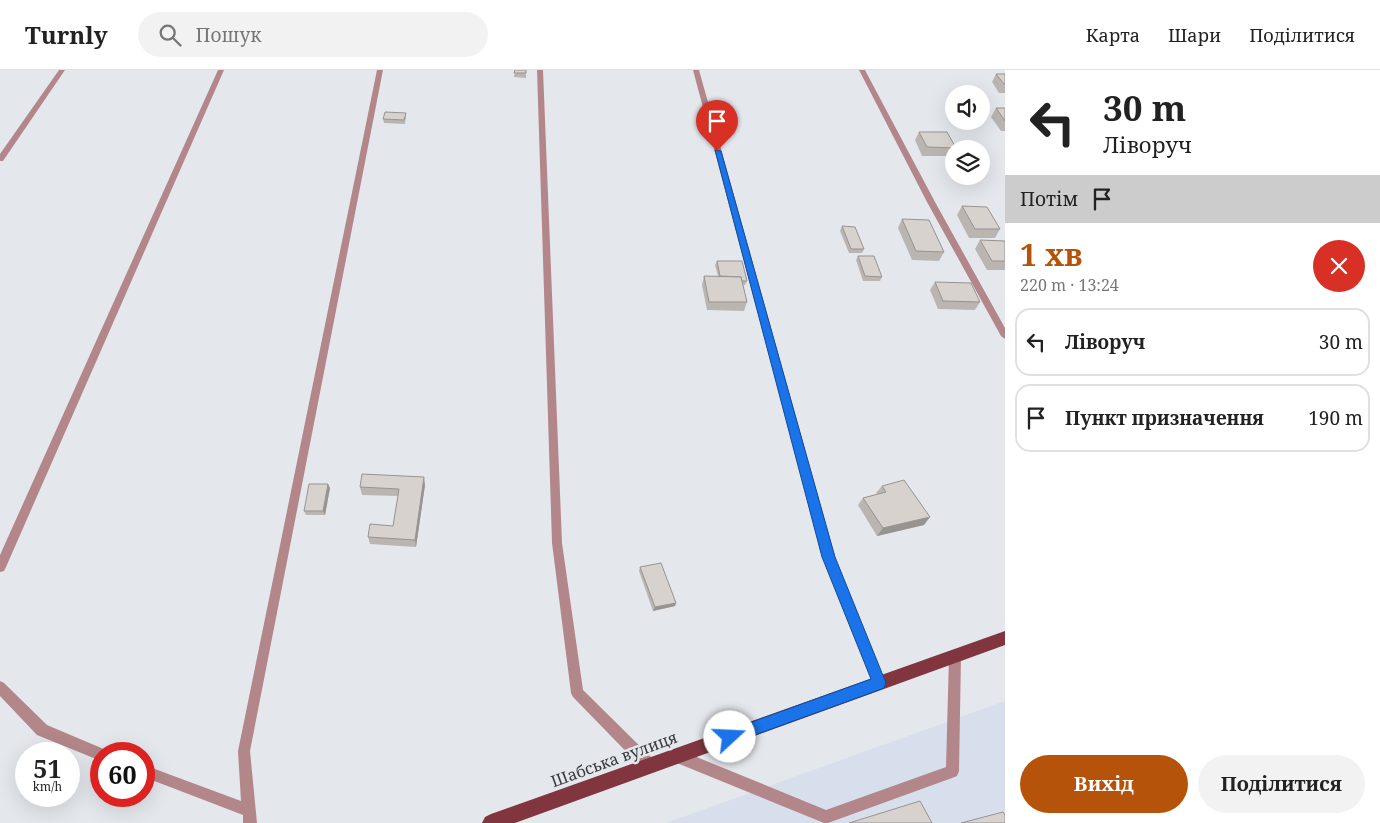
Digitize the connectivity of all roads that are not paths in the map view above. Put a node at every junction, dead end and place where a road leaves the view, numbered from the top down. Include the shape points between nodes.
1 (62, 70) edge
2 (222, 70) edge
3 (380, 70) edge
4 (540, 70) edge
5 (696, 70) edge
6 (862, 70) edge
7 (0, 159) edge
8 (1005, 336) edge
9 (0, 567) edge
10 (1005, 638) edge
11 (955, 656) junction
12 (879, 683) junction
13 (0, 686) edge
14 (90, 750) edge
15 (677, 756) junction
16 (650, 766) junction
17 (155, 776) edge
18 (250, 817) edge
19 (491, 823) edge

1 - 7 street
2 - 9 street
3 - 18 street via 244,751
4 - 16 street via 557,543 577,692
5 - 12 street via 829,557
6 - 8 street
10 - 11 main road, Шабська вулиця
11 - 12 main road, Шабська вулиця
11 - 15 street via 952,771 826,817
12 - 15 main road, Шабська вулиця
13 - 14 street via 42,730
15 - 16 main road, Шабська вулиця
16 - 19 main road, Шабська вулиця
17 - 18 street

